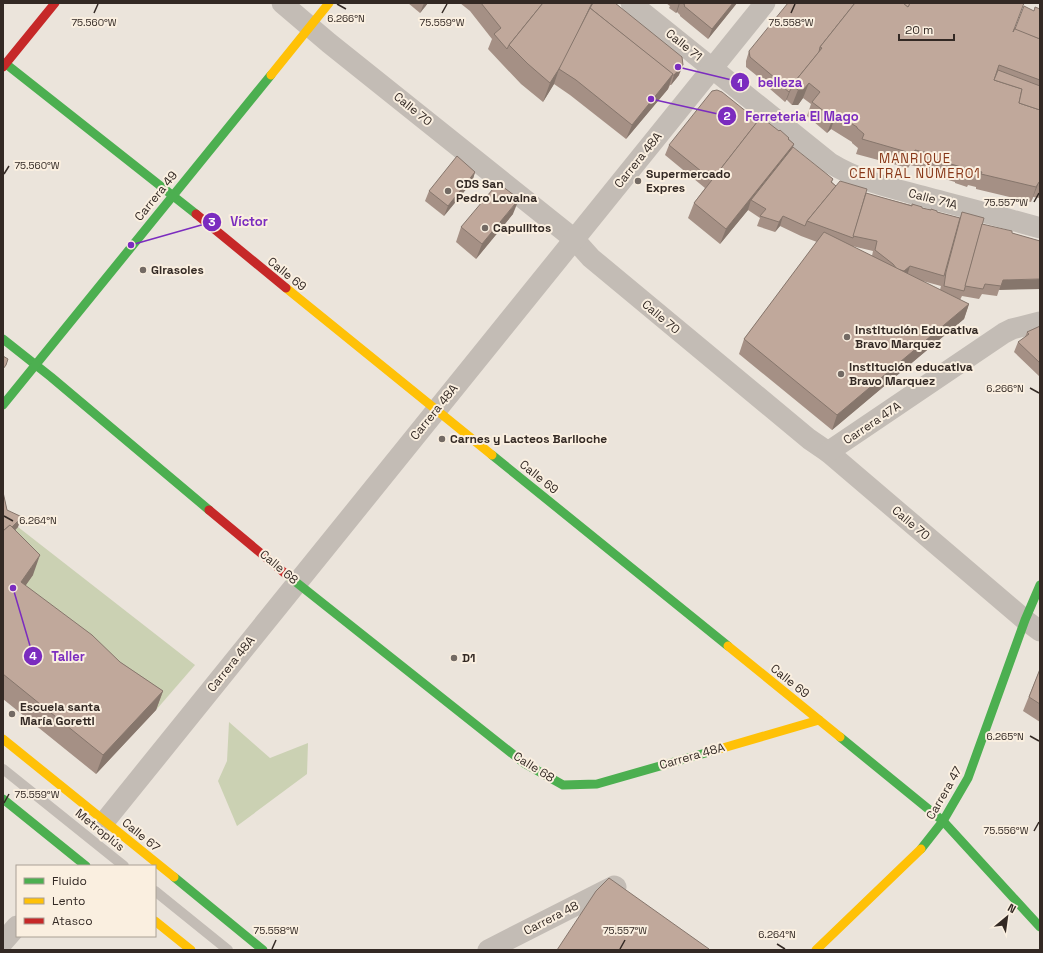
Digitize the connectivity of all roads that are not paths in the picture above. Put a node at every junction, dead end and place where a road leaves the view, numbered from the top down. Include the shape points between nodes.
1 (54, 3) edge
2 (282, 3) edge
3 (329, 3) edge
4 (632, 3) edge
5 (765, 3) edge
6 (310, 26) junction
7 (5, 66) edge
8 (713, 68) junction
9 (830, 164) joint
10 (172, 196) junction
11 (1040, 228) edge
12 (574, 239) junction
13 (1040, 322) edge
14 (3, 339) edge
15 (34, 366) junction
16 (3, 405) edge
17 (436, 409) junction
18 (828, 452) junction
19 (297, 582) junction
20 (1040, 585) edge
21 (1033, 625) edge
22 (819, 720) junction
23 (3, 739) edge
24 (3, 769) edge
25 (563, 785) joint
26 (3, 799) edge
27 (105, 821) junction
28 (942, 821) junction
29 (85, 865) edge
30 (123, 865) edge
31 (156, 892) edge
32 (634, 900) edge
33 (156, 922) edge
34 (16, 927) edge
35 (1040, 927) edge
36 (3, 942) edge
37 (191, 950) edge
38 (228, 950) edge
39 (263, 950) edge
40 (488, 950) edge
41 (816, 950) edge

1 - 7 street
2 - 6 street, Calle 70
3 - 6 street, Carrera 49
4 - 8 street, Calle 71
5 - 8 street, Carrera 48A
6 - 10 street, Carrera 49
6 - 12 street, Calle 70
7 - 10 street, Calle 69
8 - 9 street, Calle 71
8 - 12 street, Carrera 48A
9 - 11 street, Calle 71A via 868,181
10 - 15 street, Carrera 49
10 - 17 street, Calle 69
12 - 17 street, Carrera 48A
12 - 18 street, Calle 70 via 591,258 808,439
13 - 18 street, Carrera 47A via 1004,333
14 - 15 street, Calle 68
15 - 16 street, Carrera 49
15 - 19 street, Calle 68 via 51,377
17 - 19 street, Carrera 48A
17 - 22 street, Calle 69
18 - 21 street, Calle 70
19 - 25 street, Calle 68 via 524,763
19 - 27 street, Carrera 48A
20 - 21 street, Carrera 47
21 - 28 street, Carrera 47 via 968,778
22 - 25 street, Carrera 48A via 597,784
22 - 28 street, Calle 69
23 - 27 street, Calle 67
24 - 30 lane, Metroplús
26 - 29 street
27 - 39 street, Calle 67
28 - 35 street, Calle 69
28 - 41 street, Carrera 47 via 919,852
31 - 38 lane
32 - 40 street, Carrera 48 via 614,886
33 - 37 street
34 - 36 street

